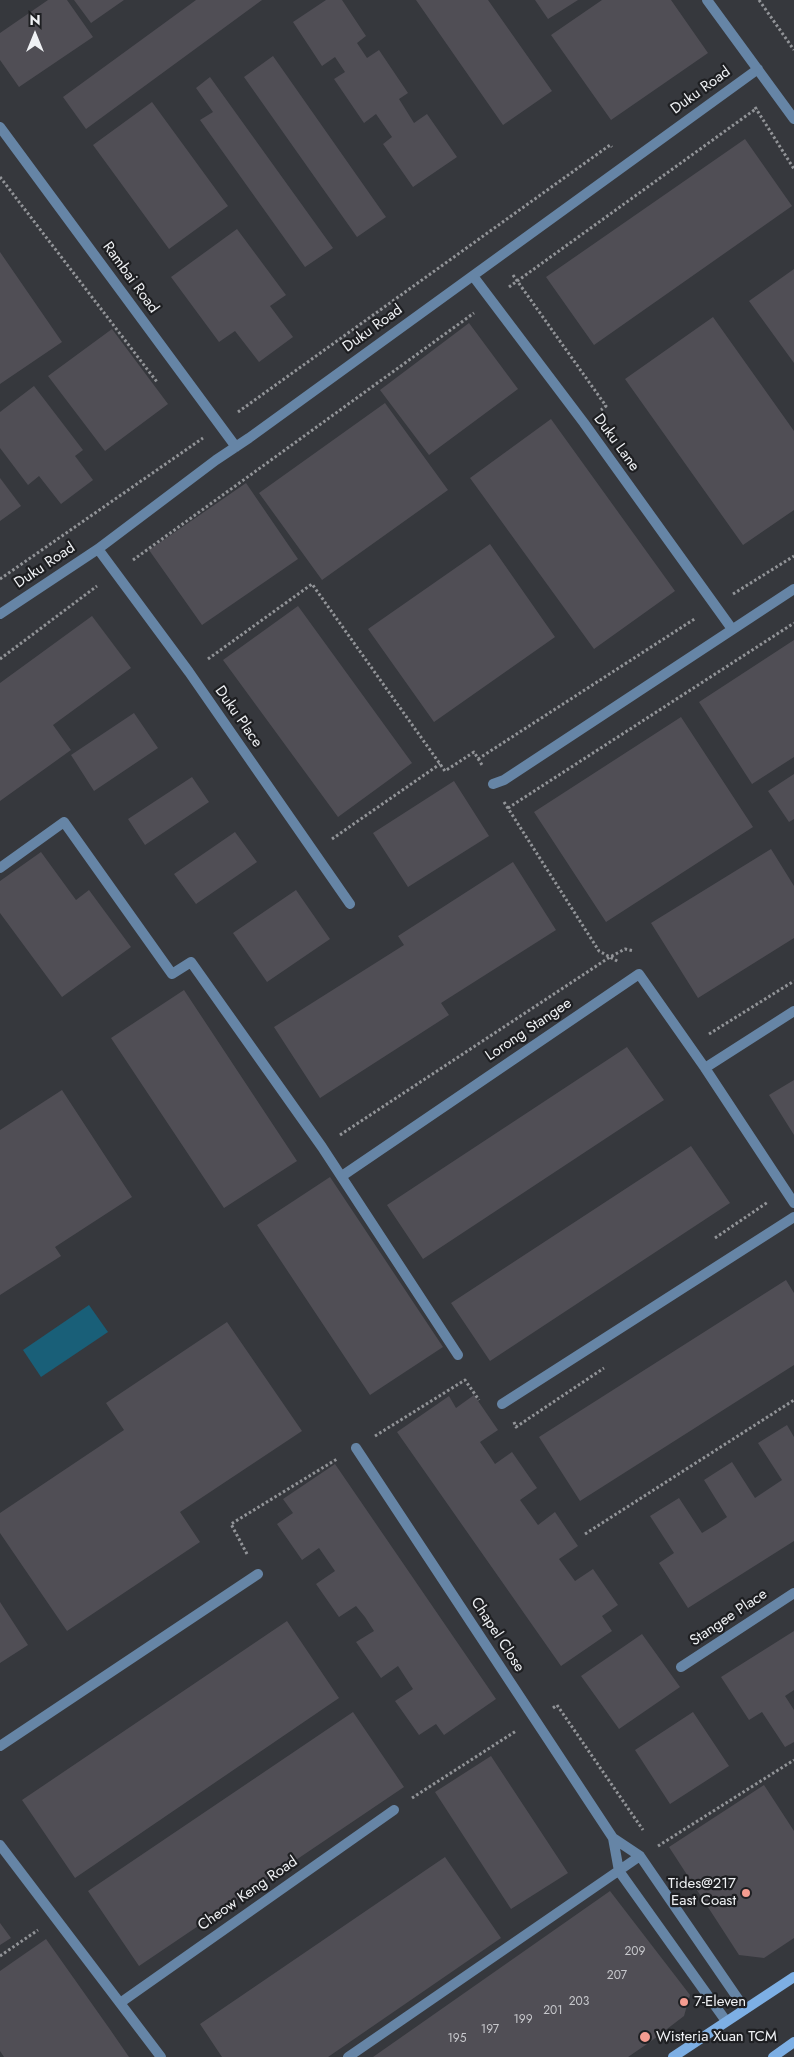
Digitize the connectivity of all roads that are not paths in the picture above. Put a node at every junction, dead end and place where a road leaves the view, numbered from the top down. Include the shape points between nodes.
1 (708, 0) edge
2 (758, 69) junction
3 (794, 119) edge
4 (0, 127) edge
5 (473, 276) junction
6 (236, 447) junction
7 (98, 548) junction
8 (794, 589) edge
9 (1, 610) edge
10 (732, 628) junction
11 (492, 784) road end
12 (0, 868) edge
13 (350, 904) dead end
14 (794, 1011) edge
15 (705, 1068) junction
16 (342, 1176) junction
17 (794, 1203) edge
18 (794, 1217) edge
19 (458, 1355) dead end
20 (502, 1404) road end
21 (356, 1448) road end
22 (258, 1574) road end
23 (794, 1593) edge
24 (681, 1668) dead end
25 (0, 1746) edge
26 (394, 1810) road end
27 (613, 1838) junction
28 (0, 1845) edge
29 (640, 1856) junction
30 (619, 1870) junction
31 (794, 1977) edge
32 (120, 2003) junction
33 (745, 2009) junction
34 (726, 2021) junction
35 (794, 2042) edge
36 (160, 2057) edge
37 (348, 2057) edge
38 (673, 2057) edge
39 (773, 2057) edge

1 - 2 street
2 - 3 street
2 - 5 street, Duku Road
4 - 6 street, Rambai Road
5 - 6 street, Duku Road
5 - 10 street, Duku Lane
6 - 7 street, Duku Road
7 - 9 street, Duku Road
7 - 13 street, Duku Place via 189,672
8 - 10 street
10 - 11 street via 504,780
12 - 16 street via 64,822 172,974 191,962
14 - 15 street
15 - 16 street, Lorong Stangee via 639,974
15 - 17 street
16 - 19 street
18 - 20 street
21 - 27 street, Chapel Close
22 - 25 street
23 - 24 street, Stangee Place
26 - 32 street, Cheow Keng Road
27 - 29 street, Chapel Close
27 - 30 street, Chapel Close
28 - 32 street
29 - 30 street
29 - 33 street, Chapel Close
30 - 34 street, Chapel Close
30 - 37 street
31 - 33 main road
32 - 36 street
33 - 34 main road
34 - 38 main road
35 - 39 main road

